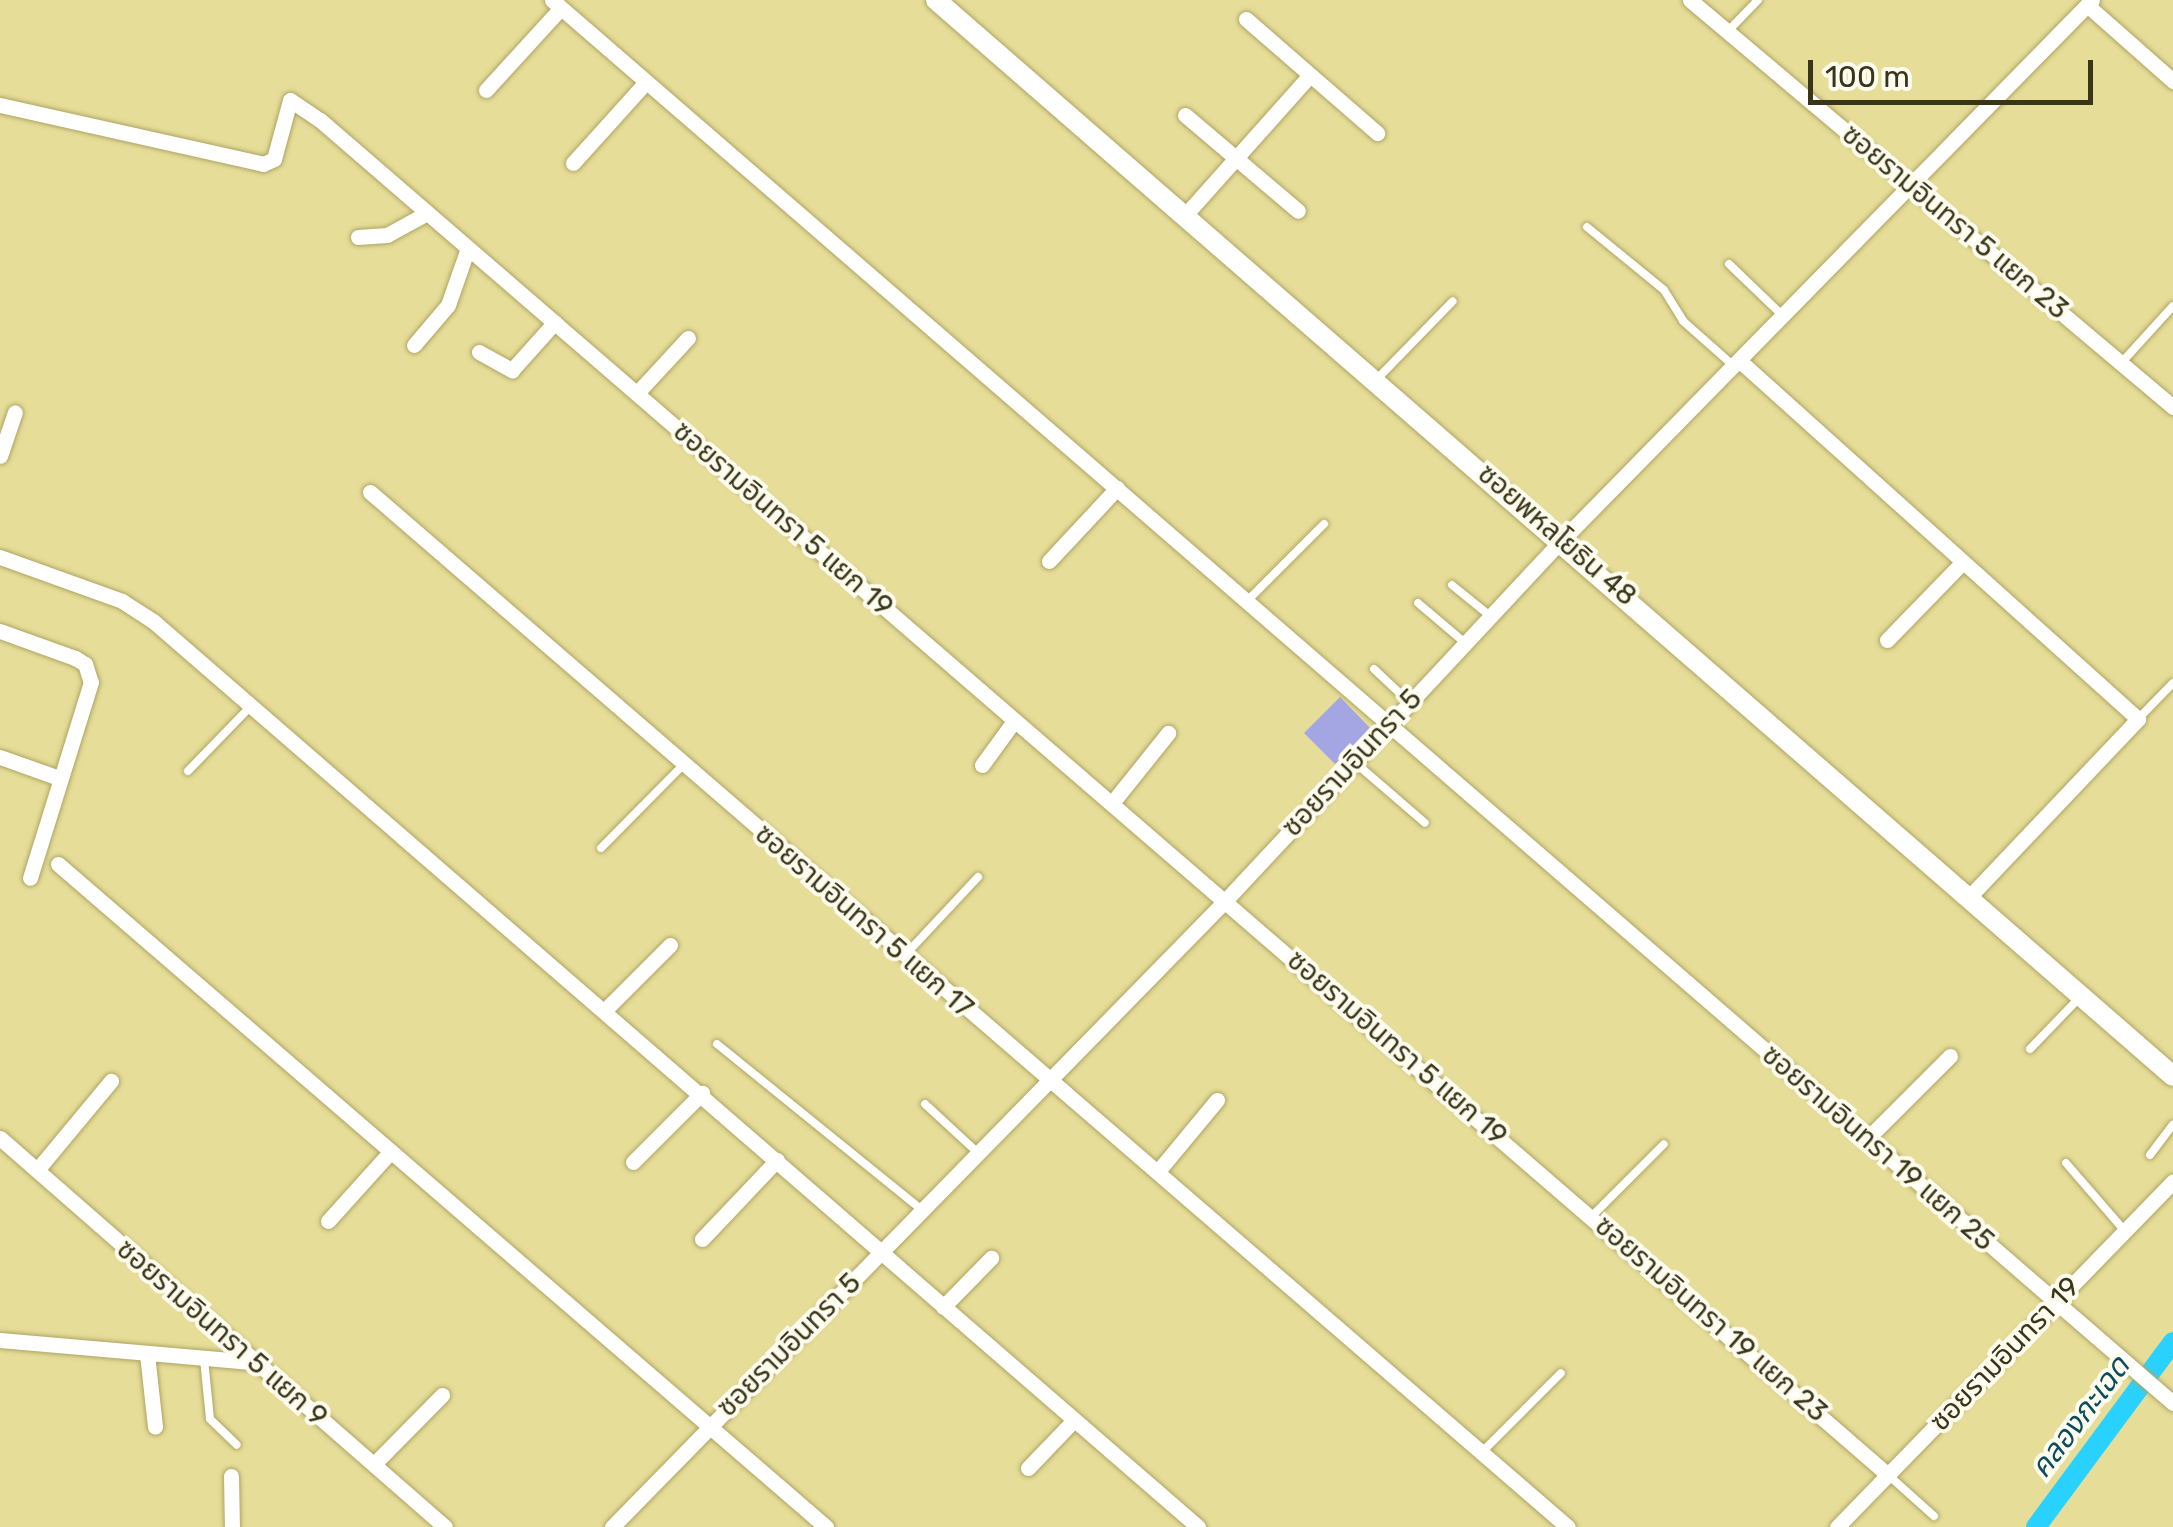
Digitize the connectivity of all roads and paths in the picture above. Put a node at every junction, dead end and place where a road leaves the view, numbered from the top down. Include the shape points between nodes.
1 (936, 0) edge
2 (1690, 0) edge
3 (1758, 0) edge
4 (2089, 3) edge
5 (556, 4) edge
6 (1246, 19) dead end
7 (1728, 31) junction
8 (1310, 75) junction
9 (2173, 81) edge
10 (646, 82) junction
11 (486, 90) dead end
12 (0, 105) edge
13 (1185, 115) dead end
14 (1377, 133) dead end
15 (1238, 157) junction
16 (574, 163) dead end
17 (1912, 187) junction
18 (1298, 211) dead end
19 (1188, 212) junction
20 (427, 213) junction
21 (1587, 227) dead end
22 (358, 236) dead end
23 (468, 248) junction
24 (1729, 264) dead end
25 (1452, 301) dead end
26 (2173, 306) edge
27 (1784, 317) junction
28 (555, 322) junction
29 (688, 338) dead end
30 (414, 344) dead end
31 (478, 352) dead end
32 (2123, 361) junction
33 (1738, 365) junction
34 (1378, 378) junction
35 (637, 393) junction
36 (2173, 406) edge
37 (15, 412) dead end
38 (0, 456) edge
39 (1116, 488) junction
40 (370, 492) dead end
41 (1324, 524) dead end
42 (1563, 539) junction
43 (0, 557) edge
44 (1049, 561) dead end
45 (1962, 563) junction
46 (1452, 585) dead end
47 (1247, 602) junction
48 (1418, 603) dead end
49 (1490, 616) junction
50 (0, 631) edge
51 (1887, 640) dead end
52 (1464, 642) junction
53 (1374, 669) dead end
54 (2173, 683) edge
55 (1409, 702) junction
56 (251, 706) junction
57 (2138, 719) junction
58 (1014, 722) junction
59 (1388, 724) junction
60 (1168, 733) dead end
61 (0, 758) edge
62 (1352, 760) junction
63 (684, 764) junction
64 (982, 765) dead end
65 (188, 772) dead end
66 (59, 778) junction
67 (1112, 803) junction
68 (1424, 823) dead end
69 (601, 848) dead end
70 (58, 864) dead end
71 (978, 877) dead end
72 (30, 878) dead end
73 (1968, 898) junction
74 (1225, 901) junction
75 (670, 945) dead end
76 (905, 956) junction
77 (2080, 996) junction
78 (606, 1010) junction
79 (717, 1044) dead end
80 (2030, 1049) dead end
81 (1950, 1056) dead end
82 (2173, 1076) edge
83 (1048, 1080) junction
84 (111, 1081) dead end
85 (702, 1093) junction
86 (1217, 1100) dead end
87 (925, 1104) dead end
88 (2173, 1125) edge
89 (0, 1138) edge
90 (1868, 1138) junction
91 (1664, 1144) dead end
92 (391, 1151) junction
93 (977, 1152) junction
94 (2150, 1155) dead end
95 (777, 1160) junction
96 (634, 1162) dead end
97 (2066, 1163) dead end
98 (1534, 1166) joint
99 (37, 1170) junction
100 (1160, 1170) junction
101 (2173, 1181) edge
102 (920, 1209) junction
103 (1593, 1215) junction
104 (328, 1221) dead end
105 (2125, 1232) junction
106 (702, 1239) dead end
107 (881, 1252) junction
108 (991, 1258) dead end
109 (2055, 1303) junction
110 (944, 1307) junction
111 (0, 1340) edge
112 (148, 1354) junction
113 (204, 1360) junction
114 (254, 1362) junction
115 (1560, 1372) dead end
116 (442, 1395) dead end
117 (2173, 1403) edge
118 (1074, 1420) junction
119 (155, 1426) dead end
120 (709, 1426) junction
121 (237, 1445) dead end
122 (1481, 1452) junction
123 (374, 1464) junction
124 (1028, 1468) dead end
125 (1887, 1474) junction
126 (231, 1476) dead end
127 (1934, 1516) dead end
128 (232, 1527) edge
129 (444, 1527) edge
130 (612, 1527) edge
131 (826, 1527) edge
132 (1198, 1527) edge
133 (1568, 1527) edge
134 (1837, 1527) edge

1 - 19 street, ซอยพหลโยธิน 48
2 - 7 street, ซอยรามอินทรา 5 แยก 23
3 - 7 lane
4 - 9 street
4 - 17 street, ซอยรามอินทรา 5
5 - 10 street
5 - 11 street
6 - 8 street
7 - 17 street, ซอยรามอินทรา 5 แยก 23
8 - 14 street
8 - 15 street
10 - 16 street
10 - 39 street
12 - 20 street, ซอยรามอินทรา 5 แยก 19 via 263,164 274,159 290,100
13 - 15 street
15 - 18 street
15 - 19 street
17 - 27 street, ซอยรามอินทรา 5
17 - 32 street, ซอยรามอินทรา 5 แยก 23
19 - 34 street, ซอยพหลโยธิน 48
20 - 22 street via 387,235
20 - 23 street, ซอยรามอินทรา 5 แยก 19
21 - 33 lane via 1664,290 1683,321
23 - 28 street, ซอยรามอินทรา 5 แยก 19
23 - 30 street via 448,305
24 - 27 lane
25 - 34 lane
26 - 32 lane
27 - 33 street, ซอยรามอินทรา 5
28 - 31 street via 512,370
28 - 35 street, ซอยรามอินทรา 5 แยก 19
29 - 35 street
32 - 36 street, ซอยรามอินทรา 5 แยก 23
33 - 42 street, ซอยรามอินทรา 5
33 - 45 street
34 - 42 street, ซอยพหลโยธิน 48
35 - 58 street, ซอยรามอินทรา 5 แยก 19
37 - 38 street
39 - 44 street
39 - 47 street
40 - 63 street, ซอยรามอินทรา 5 แยก 17
41 - 47 lane
42 - 49 street, ซอยรามอินทรา 5
42 - 73 street, ซอยพหลโยธิน 48
43 - 56 street via 132,607
45 - 51 street
45 - 57 street
46 - 49 lane
47 - 59 street
48 - 52 lane
49 - 52 street, ซอยรามอินทรา 5
50 - 66 street via 88,669 91,682
52 - 55 street, ซอยรามอินทรา 5
53 - 55 lane
54 - 57 lane
55 - 59 street, ซอยรามอินทรา 5
56 - 65 lane
56 - 78 street
57 - 73 street
58 - 64 street
58 - 67 street, ซอยรามอินทรา 5 แยก 19
59 - 62 street, ซอยรามอินทรา 5
59 - 90 street, ซอยรามอินทรา 19 แยก 25
60 - 67 street
61 - 66 street
62 - 68 lane
62 - 74 street, ซอยรามอินทรา 5
63 - 69 lane
63 - 76 street, ซอยรามอินทรา 5 แยก 17
66 - 72 street
67 - 74 street, ซอยรามอินทรา 5 แยก 19
70 - 92 street
71 - 76 lane
73 - 77 street, ซอยพหลโยธิน 48
74 - 83 street, ซอยรามอินทรา 5
74 - 98 street, ซอยรามอินทรา 5 แยก 19
75 - 78 street
76 - 83 street, ซอยรามอินทรา 5 แยก 17
77 - 80 lane
77 - 82 street, ซอยพหลโยธิน 48
78 - 85 street
79 - 102 lane
81 - 90 street
83 - 93 street, ซอยรามอินทรา 5
83 - 100 street, ซอยรามอินทรา 5 แยก 17
84 - 99 street
85 - 95 street
85 - 96 street
86 - 100 street
87 - 93 lane
88 - 94 lane
89 - 99 street, ซอยรามอินทรา 5 แยก 9
90 - 109 street, ซอยรามอินทรา 19 แยก 25
91 - 103 lane
92 - 104 street
92 - 120 street
93 - 102 street, ซอยรามอินทรา 5
95 - 106 street
95 - 107 street
97 - 105 lane
98 - 103 street, ซอยรามอินทรา 19 แยก 23
99 - 114 street, ซอยรามอินทรา 5 แยก 9
100 - 122 street, ซอยรามอินทรา 5 แยก 17
101 - 105 street, ซอยรามอินทรา 19
102 - 107 street, ซอยรามอินทรา 5
103 - 125 street, ซอยรามอินทรา 19 แยก 23
105 - 109 street, ซอยรามอินทรา 19
107 - 110 street
107 - 120 street, ซอยรามอินทรา 5
108 - 110 street
109 - 117 street, ซอยรามอินทรา 19 แยก 25
109 - 125 street, ซอยรามอินทรา 19
110 - 118 street
111 - 112 street
112 - 113 street
112 - 119 street
113 - 114 street
113 - 121 lane via 210,1419
114 - 123 street, ซอยรามอินทรา 5 แยก 9
115 - 122 lane
116 - 123 street
118 - 124 street
118 - 132 street
120 - 130 street, ซอยรามอินทรา 5
120 - 131 street
122 - 133 street, ซอยรามอินทรา 5 แยก 17
123 - 129 street, ซอยรามอินทรา 5 แยก 9
125 - 127 lane
125 - 134 street, ซอยรามอินทรา 19
126 - 128 street

